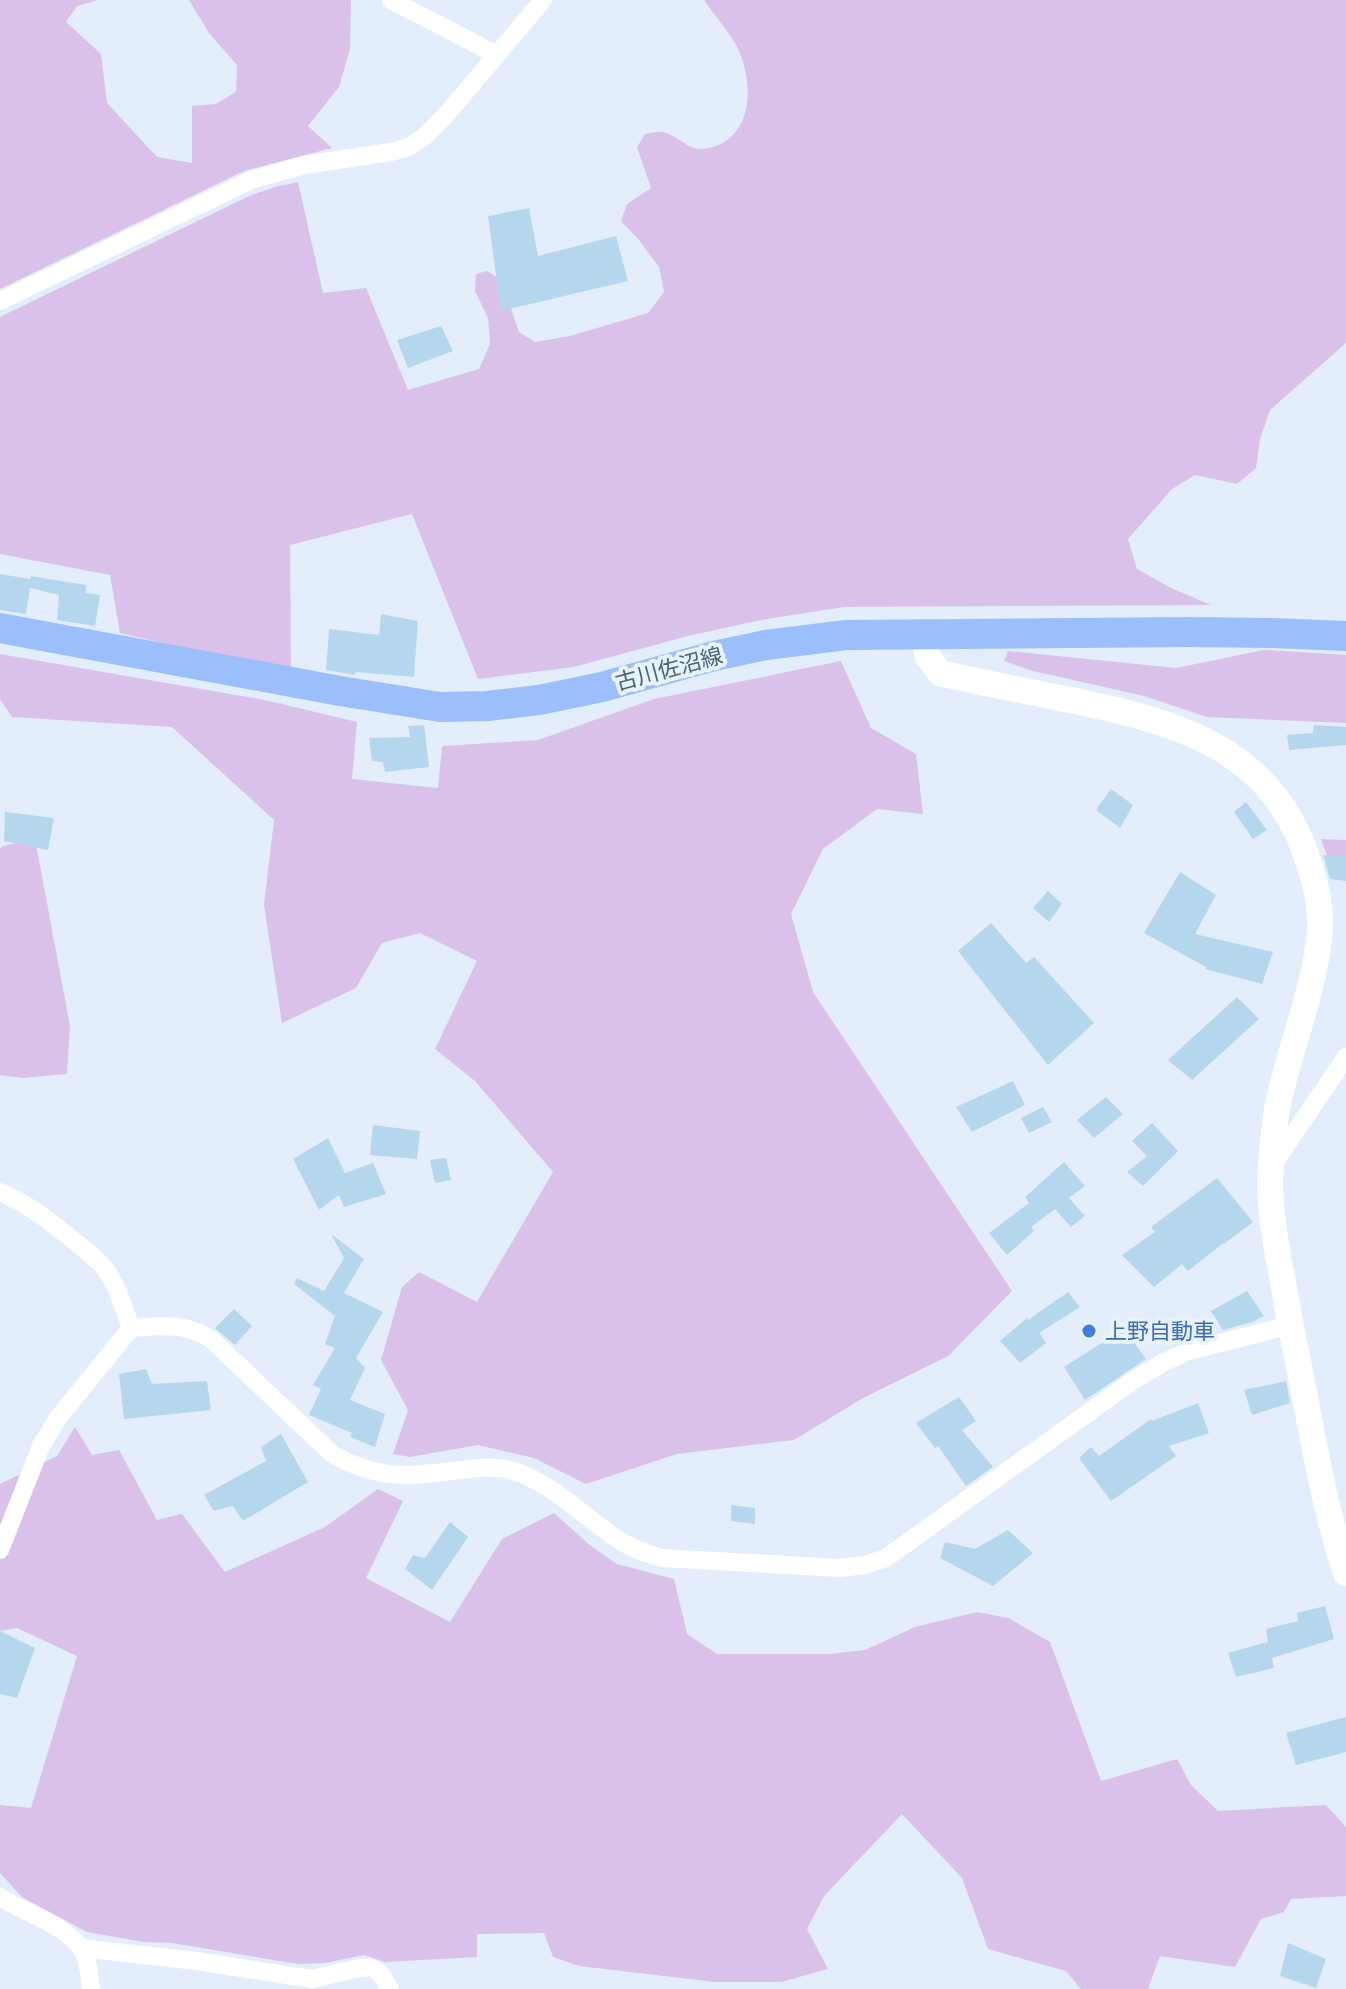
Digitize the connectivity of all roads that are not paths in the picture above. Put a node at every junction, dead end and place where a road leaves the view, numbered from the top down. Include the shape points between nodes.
1 (391, 0) edge
2 (543, 0) edge
3 (497, 55) junction
4 (0, 301) edge
5 (0, 628) edge
6 (922, 633) junction
7 (1346, 636) edge
8 (1346, 1057) edge
9 (1270, 1169) junction
10 (0, 1192) edge
11 (1291, 1325) junction
12 (131, 1328) junction
13 (0, 1550) edge
14 (1346, 1573) edge
15 (0, 1897) edge
16 (81, 1948) junction
17 (91, 1989) edge
18 (390, 1989) edge

1 - 3 street
2 - 3 street
3 - 4 street via 446,115 409,147 251,180
5 - 6 main road, 古川佐沼線 via 440,707 539,700 766,645
6 - 7 main road, 古川佐沼線
6 - 9 street via 928,657 940,673 1164,723 1238,760 1282,806 1310,865 1320,927 1281,1090
8 - 9 street
9 - 11 street
10 - 12 street via 42,1214 106,1269
11 - 12 street via 1164,1362 886,1558 840,1568 662,1558 623,1542 540,1482 506,1469 392,1476 370,1471 332,1454 197,1330
11 - 14 street via 1327,1508
12 - 13 street via 41,1446
15 - 16 street via 55,1926
16 - 17 street
16 - 18 street via 312,1979 371,1968

